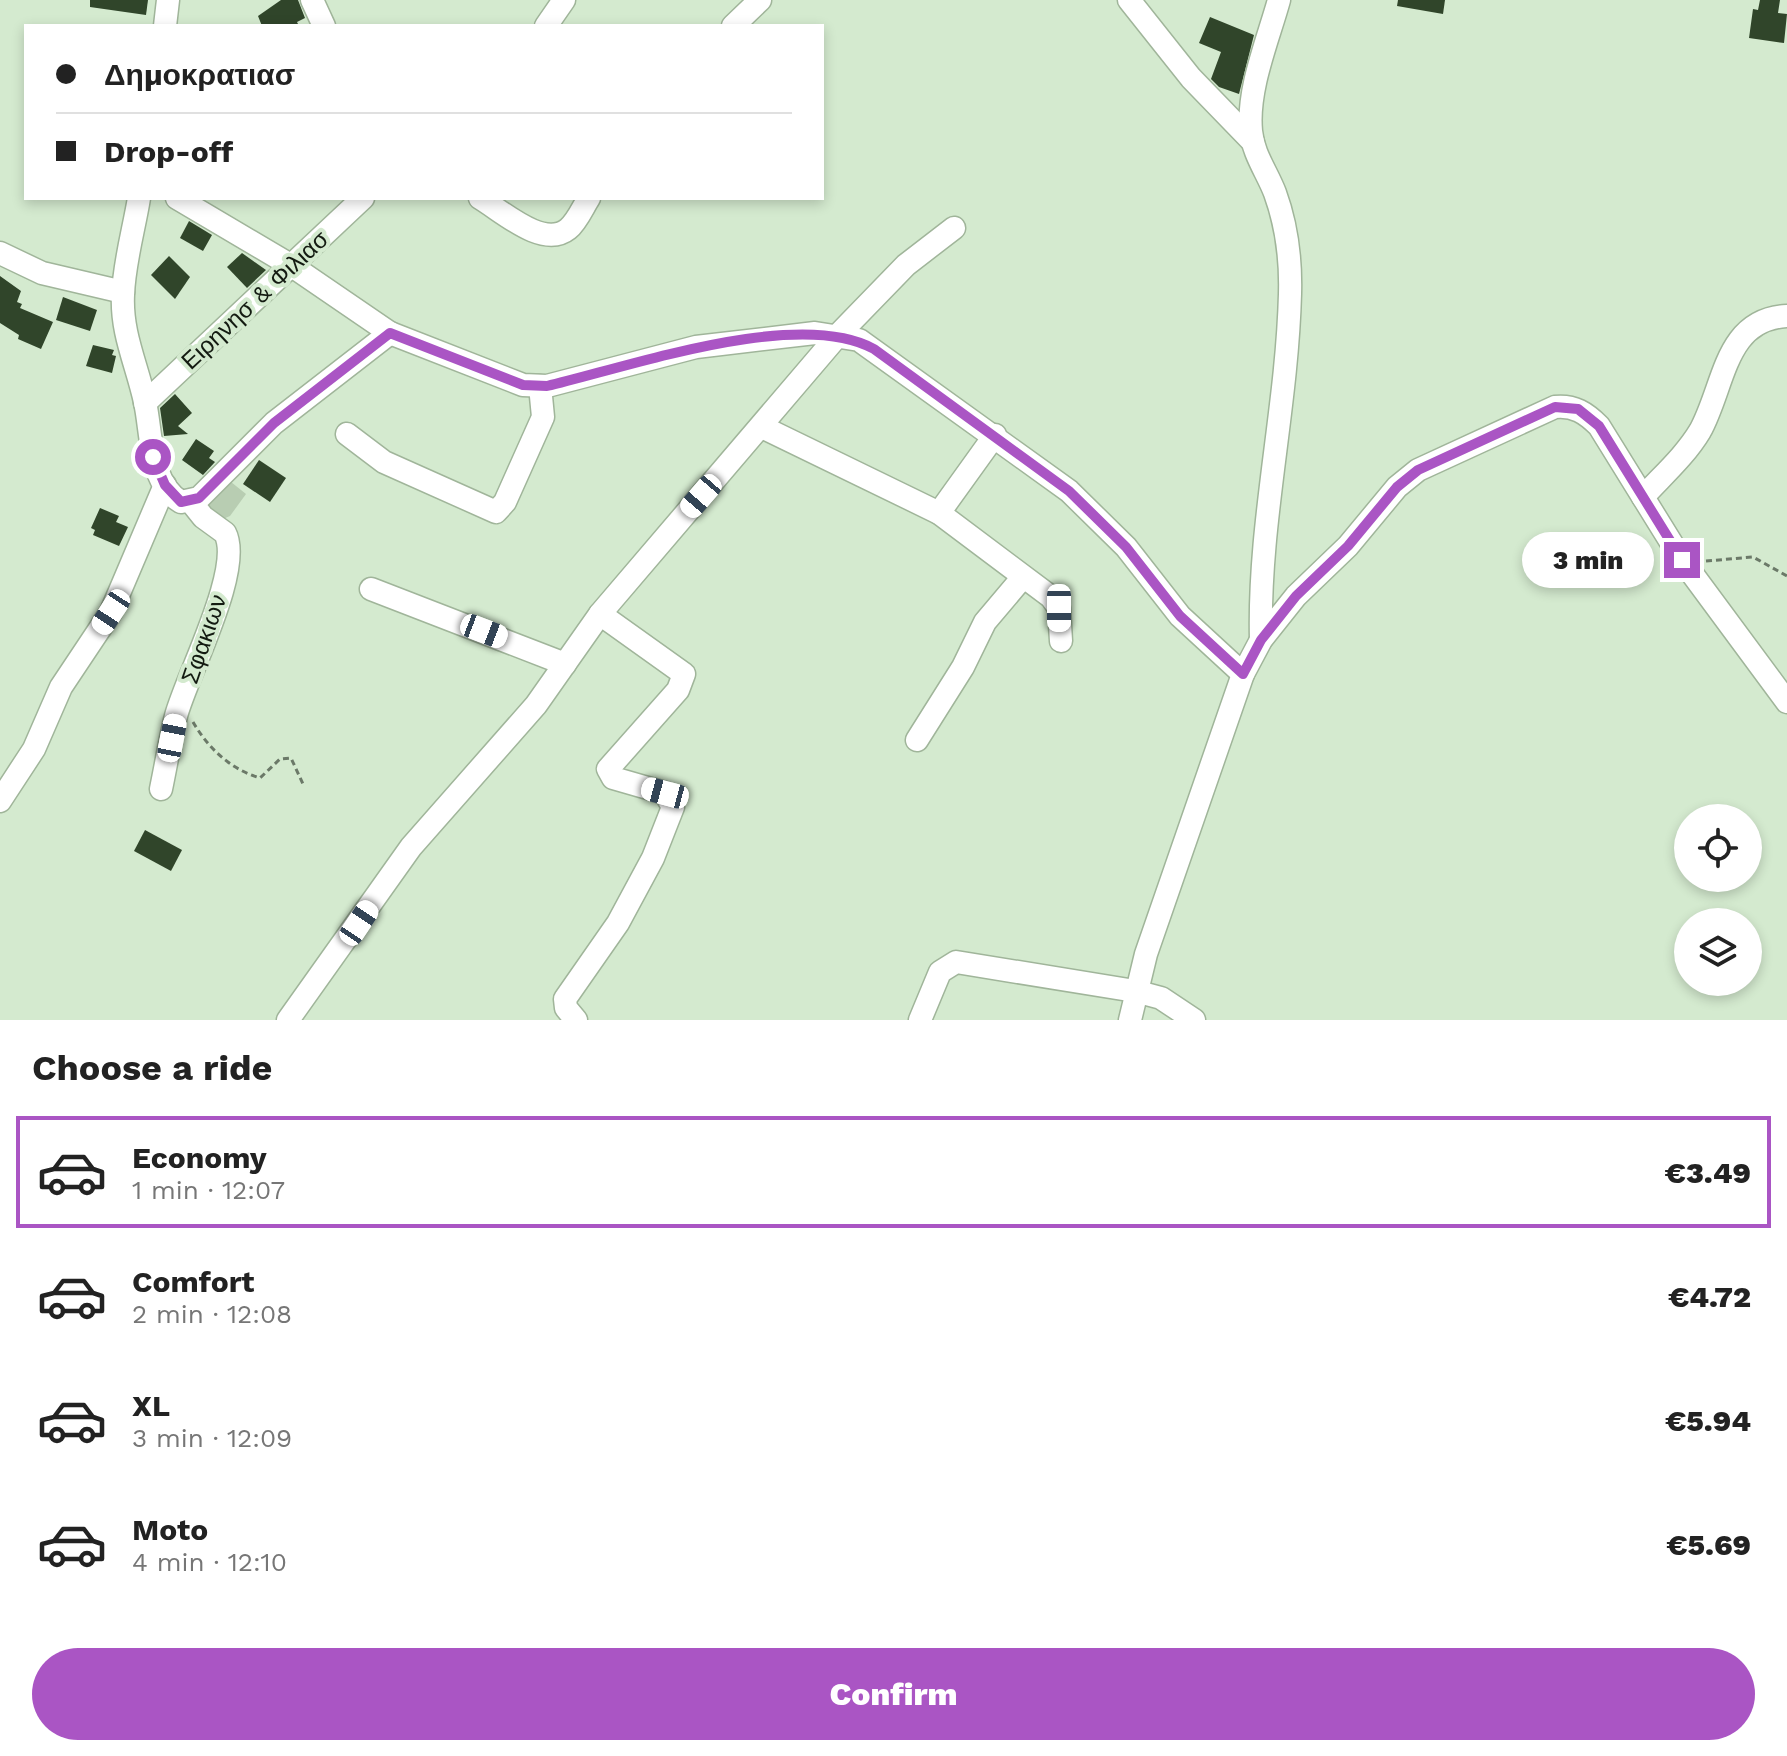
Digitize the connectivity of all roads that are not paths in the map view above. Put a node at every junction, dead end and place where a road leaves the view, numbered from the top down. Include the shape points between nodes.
1 (168, 0) edge
2 (312, 0) edge
3 (564, 0) edge
4 (760, 0) edge
5 (1129, 0) edge
6 (1279, 0) edge
7 (165, 24) edge
8 (323, 24) edge
9 (547, 24) edge
10 (735, 24) edge
11 (1253, 142) junction
12 (139, 200) edge
13 (180, 200) edge
14 (361, 200) edge
15 (483, 200) edge
16 (588, 200) edge
17 (954, 228) dead end
18 (0, 253) edge
19 (292, 266) junction
20 (123, 292) junction
21 (1787, 316) edge
22 (390, 333) junction
23 (839, 334) junction
24 (540, 386) junction
25 (145, 403) junction
26 (762, 427) junction
27 (347, 434) dead end
28 (995, 435) junction
29 (165, 485) junction
30 (1643, 497) junction
31 (192, 502) junction
32 (939, 513) junction
33 (1023, 577) junction
34 (371, 589) dead end
35 (600, 614) junction
36 (1261, 640) junction
37 (1061, 641) dead end
38 (565, 664) junction
39 (1243, 674) junction
40 (1787, 702) edge
41 (917, 740) dead end
42 (161, 789) dead end
43 (0, 801) edge
44 (1135, 991) junction
45 (288, 1020) edge
46 (576, 1020) edge
47 (920, 1020) edge
48 (1130, 1020) edge
49 (1194, 1020) edge

1 - 7 street
2 - 8 street
3 - 9 street
4 - 10 street
5 - 11 street via 1191,78
6 - 11 street via 1259,72 1250,127
11 - 36 street via 1275,193 1290,252 1288,358 1260,598
12 - 20 street
13 - 19 street
14 - 19 street, Ειρηνησ & Φιλιασ
15 - 16 street via 541,235 570,228
17 - 23 street via 906,265
18 - 20 street via 42,273
19 - 22 street
19 - 25 street, Ειρηνησ & Φιλιασ
20 - 25 street via 123,327
21 - 30 street via 1769,317 1743,333 1690,447
22 - 24 street via 477,369
22 - 31 street via 274,423
23 - 24 street via 696,347
23 - 26 street
23 - 28 street via 874,349
24 - 27 street via 543,417 496,512 384,462
25 - 29 street via 153,457
26 - 32 street
26 - 35 street
28 - 32 street
28 - 39 street via 1069,491 1126,547 1180,616
29 - 31 street, Σφακιων via 173,498
29 - 43 street via 111,612 61,687 34,749
30 - 36 street via 1599,426 1578,409 1555,407 1418,470 1296,596
30 - 40 street
31 - 42 street, Σφακιων via 225,533 229,553 221,591 177,712
32 - 33 street
33 - 37 street via 1059,608
33 - 41 street via 985,622
34 - 38 street
35 - 38 street
35 - 46 street via 684,674 678,690 608,769 613,778 665,793 673,807 618,923 565,999
36 - 39 street
38 - 45 street via 536,705 411,847
39 - 44 street
44 - 47 street via 956,962 940,972
44 - 48 street
44 - 49 street via 1161,998

